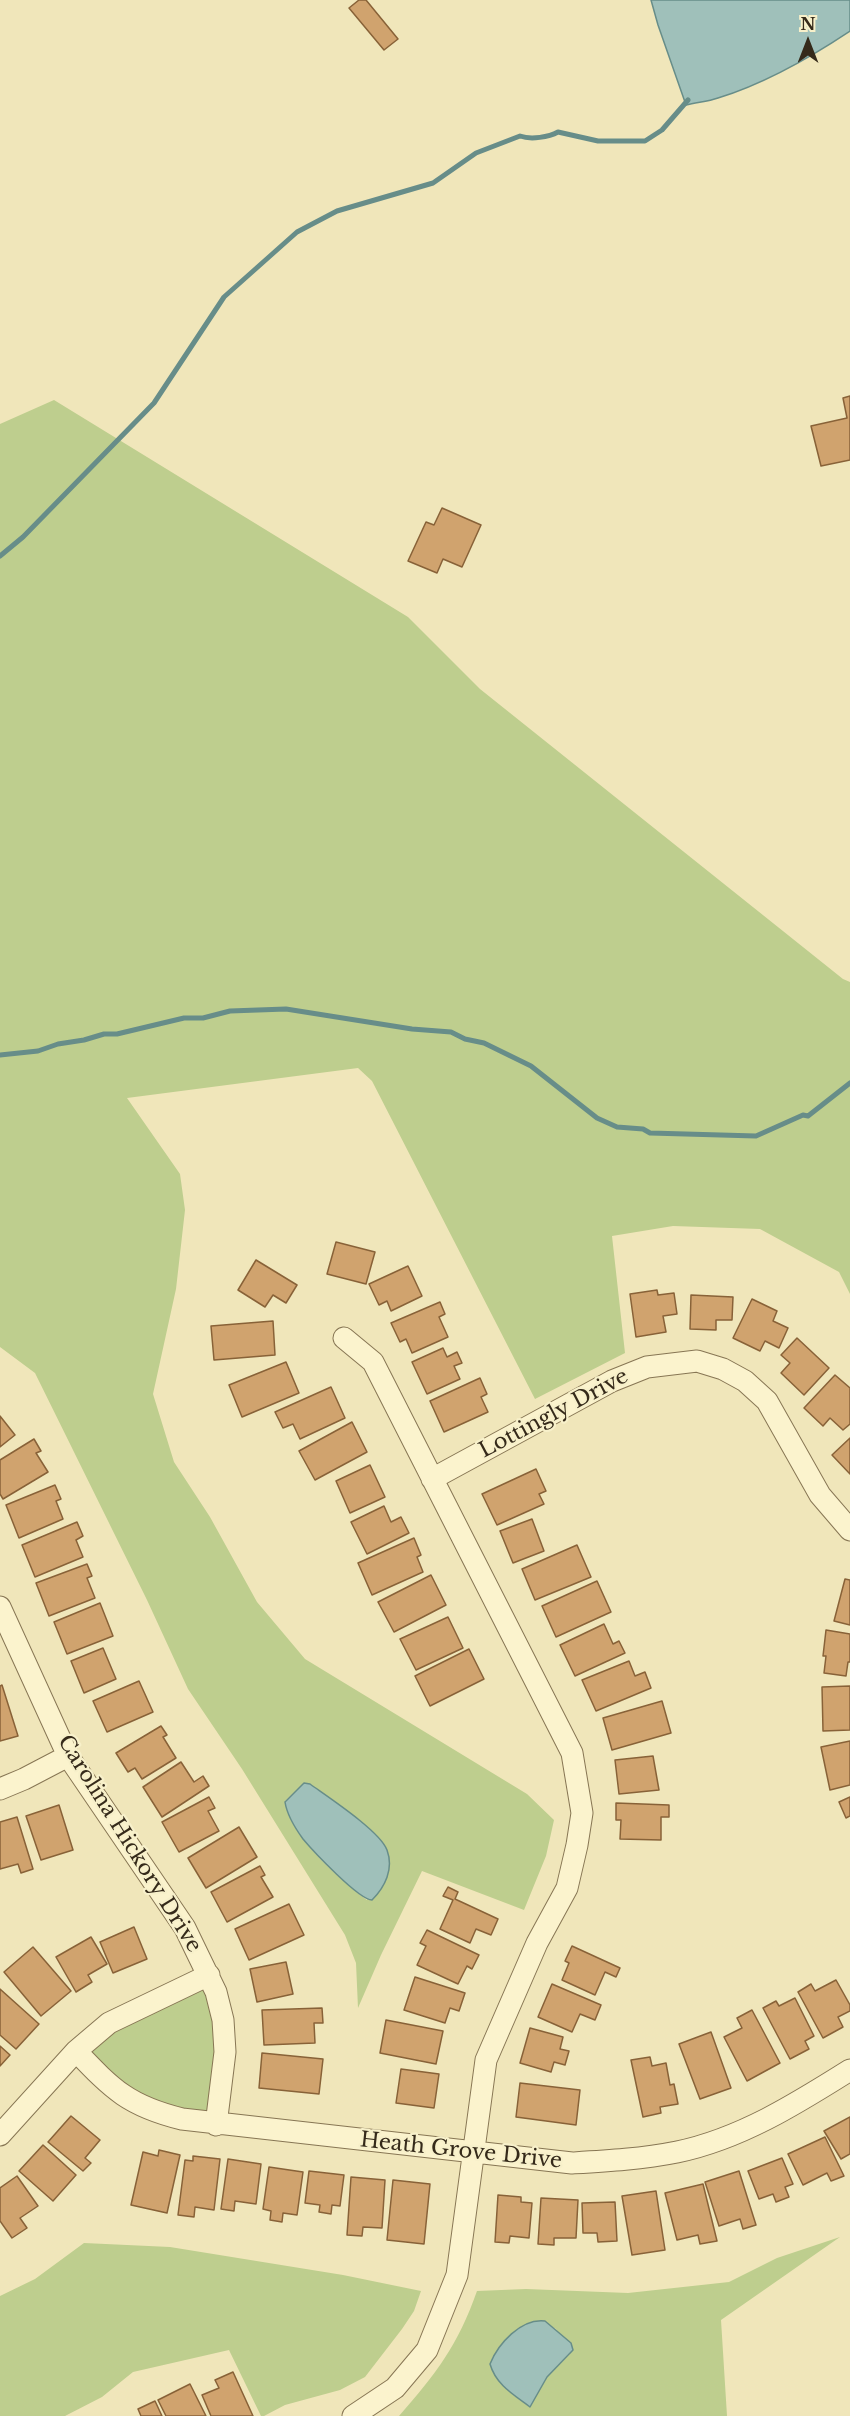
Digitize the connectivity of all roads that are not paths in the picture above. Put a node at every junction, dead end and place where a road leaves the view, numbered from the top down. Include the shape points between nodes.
1 (344, 1338) dead end
2 (432, 1479) junction
3 (850, 1530) edge
4 (0, 1607) edge
5 (68, 1756) junction
6 (0, 1789) edge
7 (209, 1975) junction
8 (76, 2050) junction
9 (850, 2070) edge
10 (216, 2124) junction
11 (0, 2135) edge
12 (473, 2153) junction
13 (353, 2416) edge

1 - 2 street via 373,1362
2 - 3 street, Lottingly Drive via 612,1381 647,1367 697,1361 745,1381 767,1401 820,1495
2 - 12 street via 572,1753 582,1813 567,1888 537,1943 486,2060
4 - 5 street, Carolina Hickory Drive
5 - 6 street
5 - 7 street, Carolina Hickory Drive via 185,1928
7 - 8 street via 109,2023
7 - 10 street, Carolina Hickory Drive via 220,2006 225,2052
8 - 10 street, Heath Grove Drive via 132,2102 164,2115
8 - 11 street
9 - 12 street, Heath Grove Drive via 786,2111 725,2138 677,2152 572,2163
10 - 12 street, Heath Grove Drive
12 - 13 street via 457,2275 427,2350 395,2388

